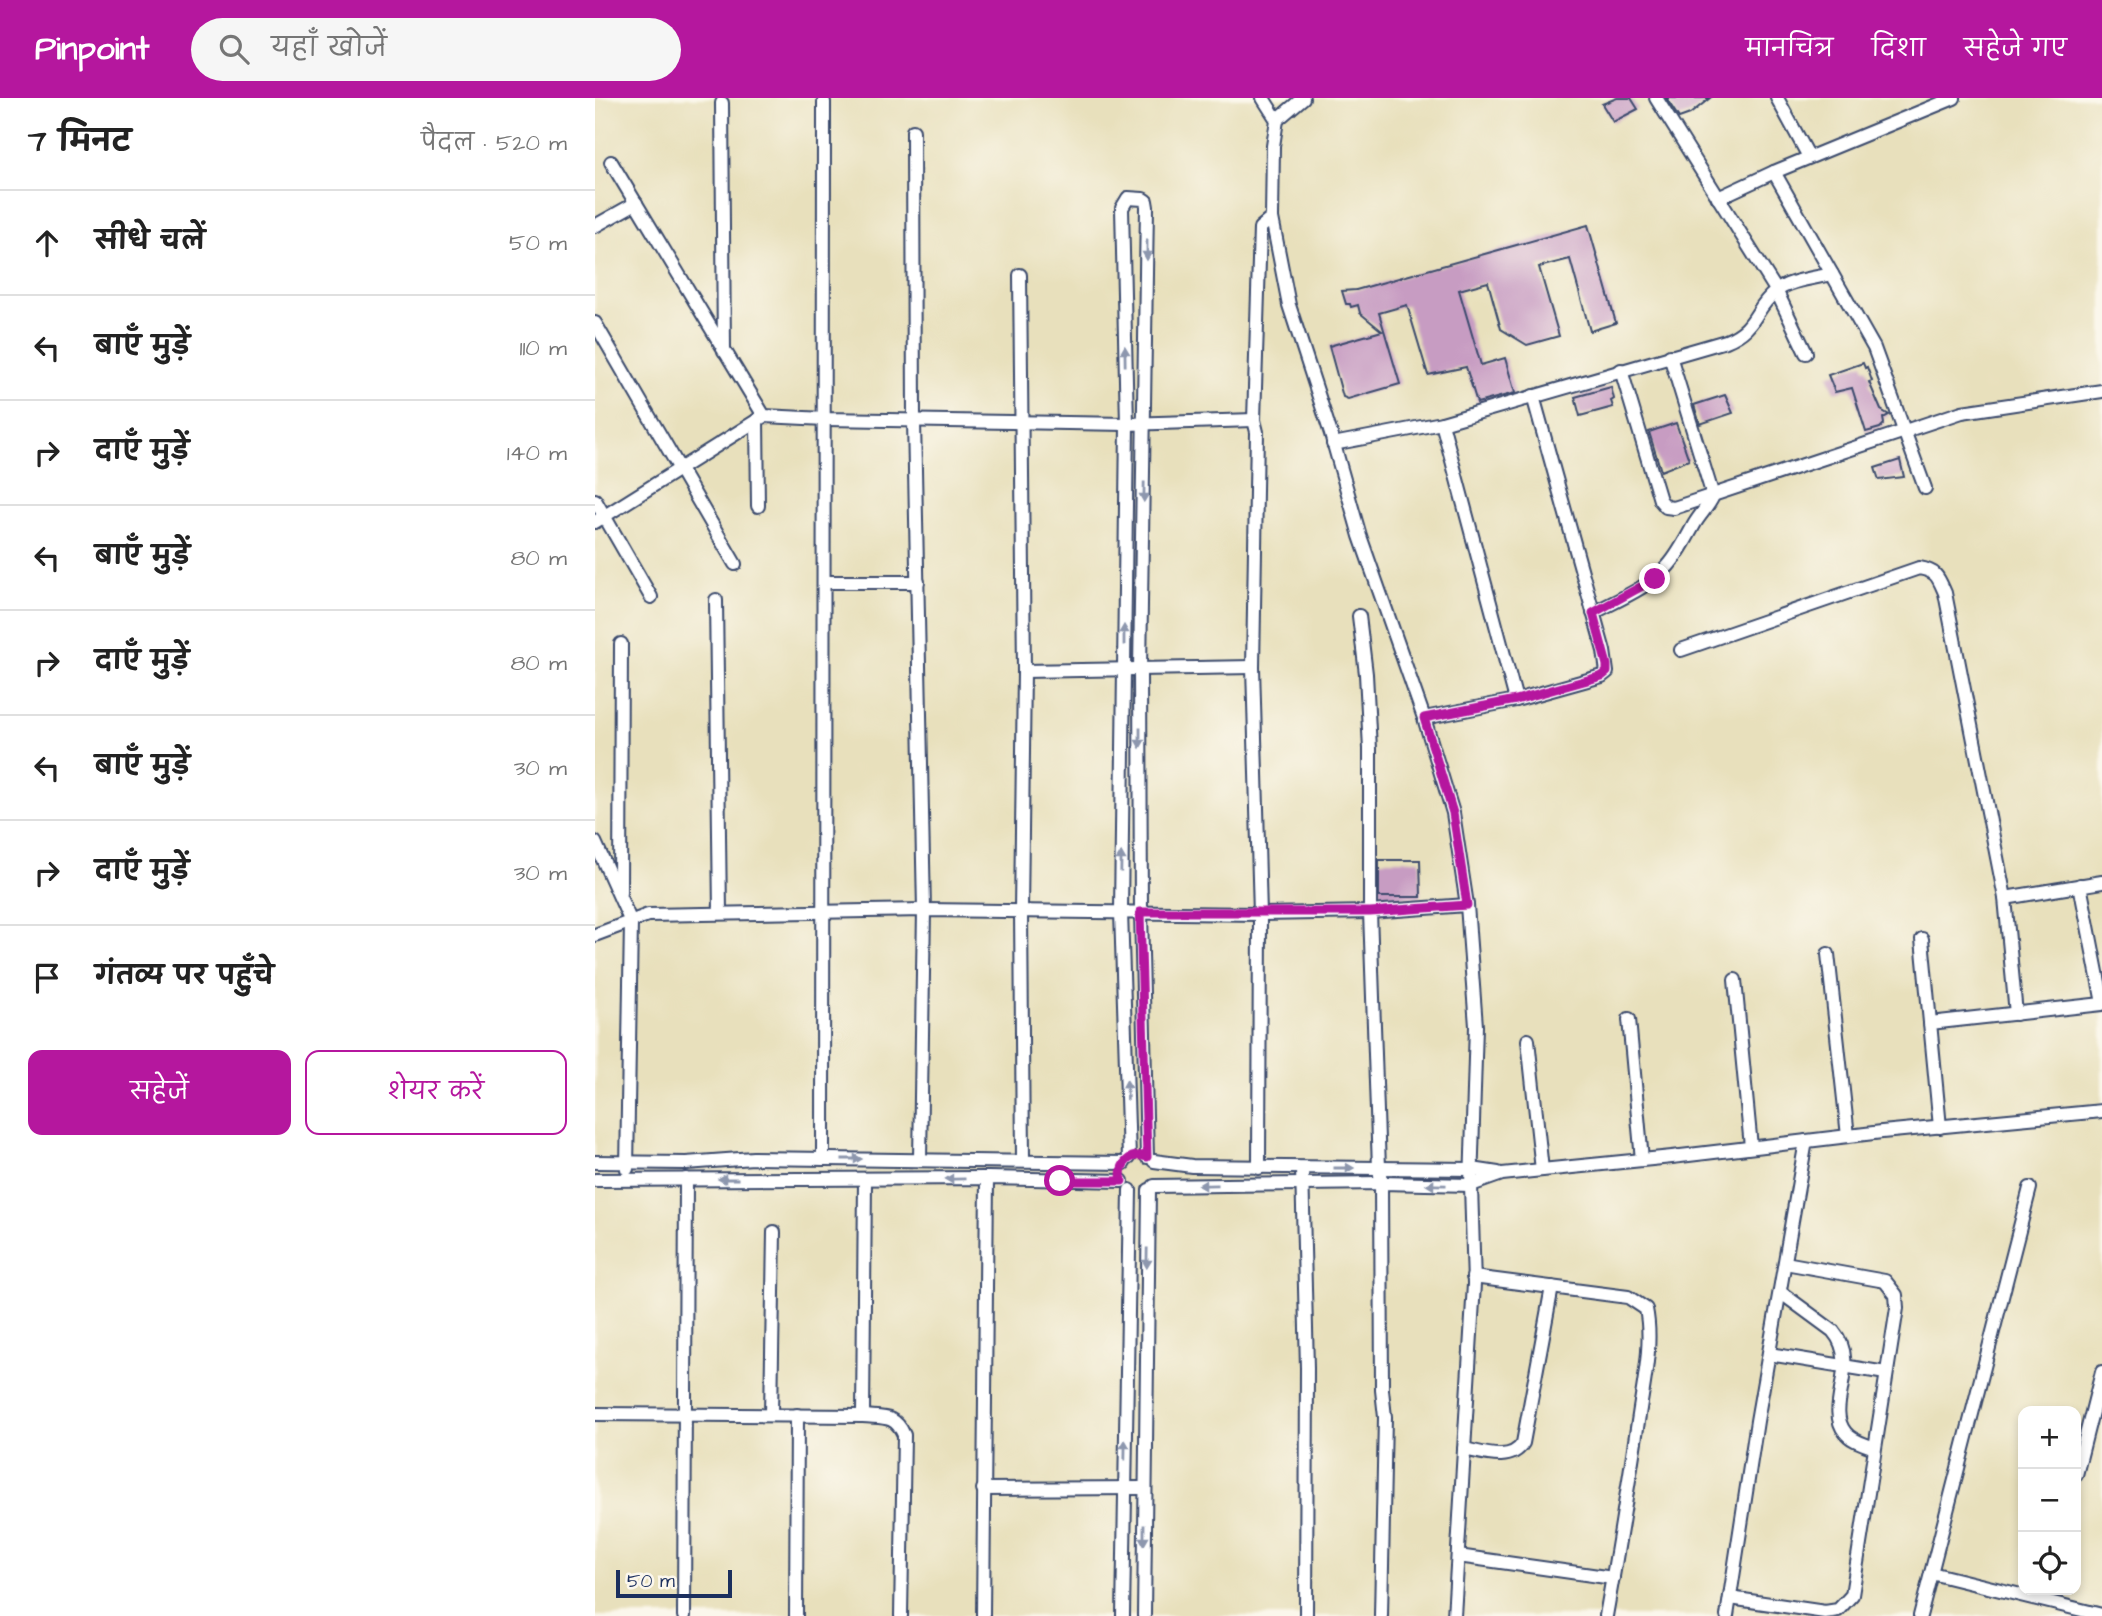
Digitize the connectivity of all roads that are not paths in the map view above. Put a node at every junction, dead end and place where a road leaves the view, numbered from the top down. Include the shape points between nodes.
1 (1263, 98) edge
2 (1303, 98) edge
3 (1657, 98) edge
4 (1777, 98) edge
5 (1954, 98) edge
6 (824, 102) dead end
7 (722, 103) dead end
8 (1276, 120) junction
9 (913, 131) dead end
10 (1809, 157) junction
11 (611, 162) dead end
12 (1774, 172) junction
13 (1718, 198) junction
14 (636, 203) junction
15 (1272, 218) junction
16 (595, 226) edge
17 (1832, 274) junction
18 (1020, 275) dead end
19 (1776, 290) junction
20 (595, 323) edge
21 (724, 351) junction
22 (1806, 353) dead end
23 (1670, 356) junction
24 (1621, 370) junction
25 (2102, 391) edge
26 (1533, 396) junction
27 (760, 418) junction
28 (825, 419) junction
29 (1254, 420) junction
30 (914, 421) junction
31 (1021, 422) junction
32 (1442, 423) junction
33 (1127, 424) junction
34 (1146, 424) junction
35 (1905, 431) junction
36 (1333, 444) junction
37 (680, 469) junction
38 (1925, 488) dead end
39 (1713, 496) junction
40 (595, 500) edge
41 (758, 506) dead end
42 (600, 520) edge
43 (735, 565) dead end
44 (825, 582) junction
45 (918, 582) junction
46 (651, 597) dead end
47 (716, 600) dead end
48 (1593, 613) junction
49 (1359, 616) dead end
50 (621, 644) dead end
51 (1681, 650) dead end
52 (1253, 667) junction
53 (1124, 670) junction
54 (1140, 670) junction
55 (1024, 671) junction
56 (1516, 700) junction
57 (1424, 718) junction
58 (595, 842) edge
59 (2102, 883) edge
60 (2081, 885) junction
61 (620, 897) junction
62 (2005, 898) junction
63 (1467, 905) junction
64 (924, 910) junction
65 (1021, 911) junction
66 (1121, 912) junction
67 (1140, 912) junction
68 (1370, 912) junction
69 (825, 913) junction
70 (720, 914) junction
71 (1260, 914) junction
72 (631, 922) junction
73 (595, 935) edge
74 (1921, 939) dead end
75 (1828, 954) dead end
76 (1735, 980) dead end
77 (2102, 998) edge
78 (2102, 1004) edge
79 (2016, 1014) junction
80 (1629, 1019) dead end
81 (1930, 1023) junction
82 (1528, 1040) dead end
83 (2102, 1111) edge
84 (1940, 1127) junction
85 (1847, 1136) junction
86 (1806, 1141) junction
87 (1751, 1147) junction
88 (823, 1159) junction
89 (921, 1159) junction
90 (1150, 1159) junction
91 (1023, 1160) junction
92 (1127, 1160) junction
93 (1642, 1160) junction
94 (595, 1162) edge
95 (627, 1162) junction
96 (1259, 1168) junction
97 (1302, 1168) junction
98 (1379, 1168) junction
99 (1472, 1169) junction
100 (1542, 1170) junction
101 (1502, 1174) junction
102 (988, 1178) junction
103 (627, 1179) junction
104 (686, 1179) junction
105 (595, 1180) edge
106 (865, 1180) junction
107 (1381, 1183) junction
108 (1303, 1184) junction
109 (1471, 1185) junction
110 (1126, 1186) junction
111 (1151, 1188) junction
112 (2030, 1188) dead end
113 (774, 1232) dead end
114 (1786, 1263) junction
115 (1473, 1277) junction
116 (1552, 1287) junction
117 (1780, 1292) junction
118 (1769, 1354) junction
119 (1846, 1365) junction
120 (2102, 1372) edge
121 (1886, 1373) junction
122 (684, 1413) junction
123 (595, 1414) edge
124 (771, 1415) junction
125 (797, 1415) junction
126 (863, 1416) junction
127 (1874, 1448) junction
128 (1464, 1449) junction
129 (2078, 1469) edge
130 (1144, 1488) junction
131 (983, 1489) junction
132 (1124, 1489) junction
133 (1458, 1556) junction
134 (1931, 1573) junction
135 (1613, 1578) junction
136 (2018, 1590) edge
137 (2045, 1595) edge
138 (1730, 1598) junction
139 (2102, 1615) edge
140 (684, 1616) edge
141 (796, 1616) edge
142 (901, 1616) edge
143 (983, 1616) edge
144 (1123, 1616) edge
145 (1144, 1616) edge
146 (1306, 1616) edge
147 (1381, 1616) edge
148 (1454, 1616) edge
149 (1606, 1616) edge
150 (1727, 1616) edge
151 (1920, 1616) edge

1 - 8 street
2 - 8 street
3 - 13 street
4 - 10 street
5 - 10 street
6 - 28 street
7 - 21 street
8 - 15 street
9 - 30 street
10 - 12 street
11 - 14 street
12 - 13 street
12 - 17 street
13 - 19 street
14 - 16 street
14 - 21 street
15 - 29 street via 1260,228
15 - 36 street via 1289,305
17 - 19 street
17 - 35 street via 1874,348
18 - 31 street
19 - 22 street
19 - 23 street via 1737,337
20 - 37 street
21 - 27 street
23 - 24 street
23 - 39 street
24 - 26 street
24 - 39 street via 1660,500 1666,508 1674,508
25 - 35 street via 1962,412
26 - 32 street
26 - 48 street
27 - 28 street
27 - 37 street
27 - 41 street
28 - 30 street
28 - 44 street
29 - 34 street
29 - 52 street
30 - 31 street
30 - 45 street
31 - 33 street
31 - 55 street
32 - 36 street
32 - 56 street
33 - 34 street
33 -> 34 street via 1122,208 1128,198 1146,201 1147,207
53 -> 33 street
34 -> 54 street
35 - 38 street
35 - 39 street
36 - 57 street
37 - 42 street
37 - 43 street
39 - 48 street via 1655,579
40 - 42 street
42 - 46 street
44 - 45 street
44 - 69 street
45 - 64 street
47 - 70 street
48 - 56 street via 1607,672
49 - 68 street via 1370,749
50 - 61 street
51 - 62 street via 1919,568 1930,570 1945,593
52 - 54 street
52 - 71 street
53 - 54 street
53 - 55 street
66 -> 53 street
54 -> 67 street
55 - 65 street
56 - 57 street
57 - 63 street via 1453,813
58 - 61 street
59 - 60 street
60 - 62 street
60 - 77 street
61 - 72 street
62 - 79 street
63 - 68 street
63 - 99 street via 1475,1026
64 - 65 street
64 - 69 street
64 - 89 street
65 - 66 street
65 - 91 street
66 - 67 street
92 -> 66 street
67 - 71 street
67 - 90 street
68 - 71 street
68 - 98 street
69 - 70 street
69 - 88 street
70 - 72 street via 647,915
71 - 96 street
72 - 73 street
72 - 95 street
74 - 81 street
75 - 85 street
76 - 87 street
78 - 79 street
79 - 81 street
80 - 93 street
81 - 84 street
82 - 100 street
83 - 84 street
84 - 85 street
85 - 86 street
86 - 87 street
86 - 114 street
87 - 93 street
88 -> 89 street
88 - 95 street
89 - 91 street
90 - 92 street via 1139,1155
90 - 96 street via 1192,1166
90 - 111 street via 1158,1172
91 - 92 street
92 - 110 street via 1121,1168
93 - 100 street
94 - 95 street
95 - 103 street
96 - 97 street
97 -> 98 street
97 - 108 street
98 - 99 street
98 - 107 street
99 - 101 street
99 - 109 street
100 - 101 street
101 - 109 street
102 -> 106 street
102 - 110 street
102 - 131 street
103 - 104 street
103 - 105 street
106 -> 104 street
104 - 122 street
106 - 126 street
107 - 108 street
109 -> 107 street
107 - 147 street via 1385,1417
108 -> 111 street
108 - 146 street
109 - 115 street
110 - 111 street via 1143,1192
132 -> 110 street
111 -> 130 street
112 - 134 street
113 - 124 street
114 - 117 street
114 - 121 street via 1885,1280 1891,1286 1897,1308
115 - 116 street
115 - 128 street
116 - 128 street via 1523,1443 1509,1455
116 - 135 street via 1627,1297 1646,1309 1647,1362
117 - 118 street
117 - 119 street via 1833,1331 1843,1347
118 - 119 street
118 - 138 street
119 - 121 street
119 - 127 street via 1839,1423 1851,1438
120 - 129 street
121 - 127 street
122 - 123 street
122 - 124 street
122 - 140 street
124 - 125 street
125 - 126 street
125 - 141 street
126 - 142 street via 892,1419 904,1435
127 - 138 street via 1852,1595 1846,1604 1825,1612
128 - 133 street
130 - 132 street
130 -> 145 street
131 - 132 street
131 - 143 street
132 - 144 street
133 - 135 street
133 - 148 street
134 - 136 street
134 - 151 street
135 - 149 street
137 - 139 street
138 - 150 street

